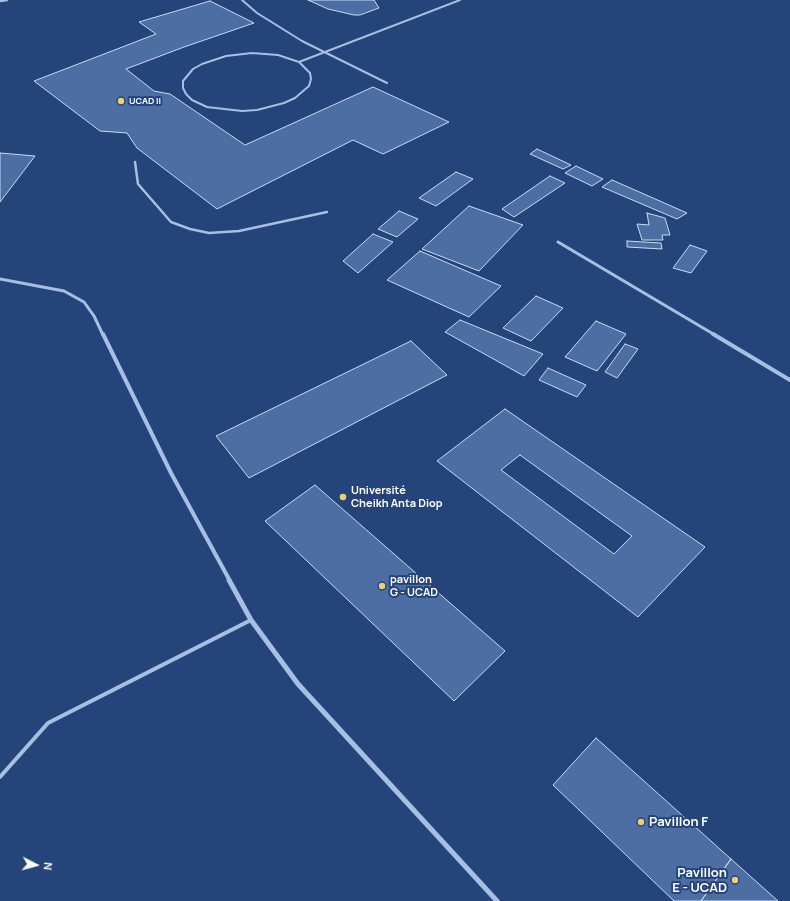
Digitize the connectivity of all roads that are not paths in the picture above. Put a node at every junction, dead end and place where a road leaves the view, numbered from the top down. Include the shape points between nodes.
1 (7, 0) edge
2 (242, 0) edge
3 (460, 0) edge
4 (0, 1) edge
5 (324, 52) junction
6 (299, 62) junction
7 (387, 83) dead end
8 (135, 162) dead end
9 (328, 212) dead end
10 (558, 242) dead end
11 (0, 279) edge
12 (790, 380) edge
13 (251, 620) junction
14 (0, 776) edge
15 (497, 901) edge

1 - 4 street
2 - 5 lane via 280,28
3 - 5 lane
5 - 6 lane
5 - 7 lane
6 - 6 lane via 266,53 226,56 193,69 183,81 183,88 192,100 213,108 242,111 271,107 295,98 309,86 310,73
8 - 9 lane via 138,184 171,222 190,229 209,233 239,231
10 - 12 street
11 - 13 street via 64,291 84,302 94,316 171,473
13 - 14 lane via 48,723
13 - 15 street via 298,684

